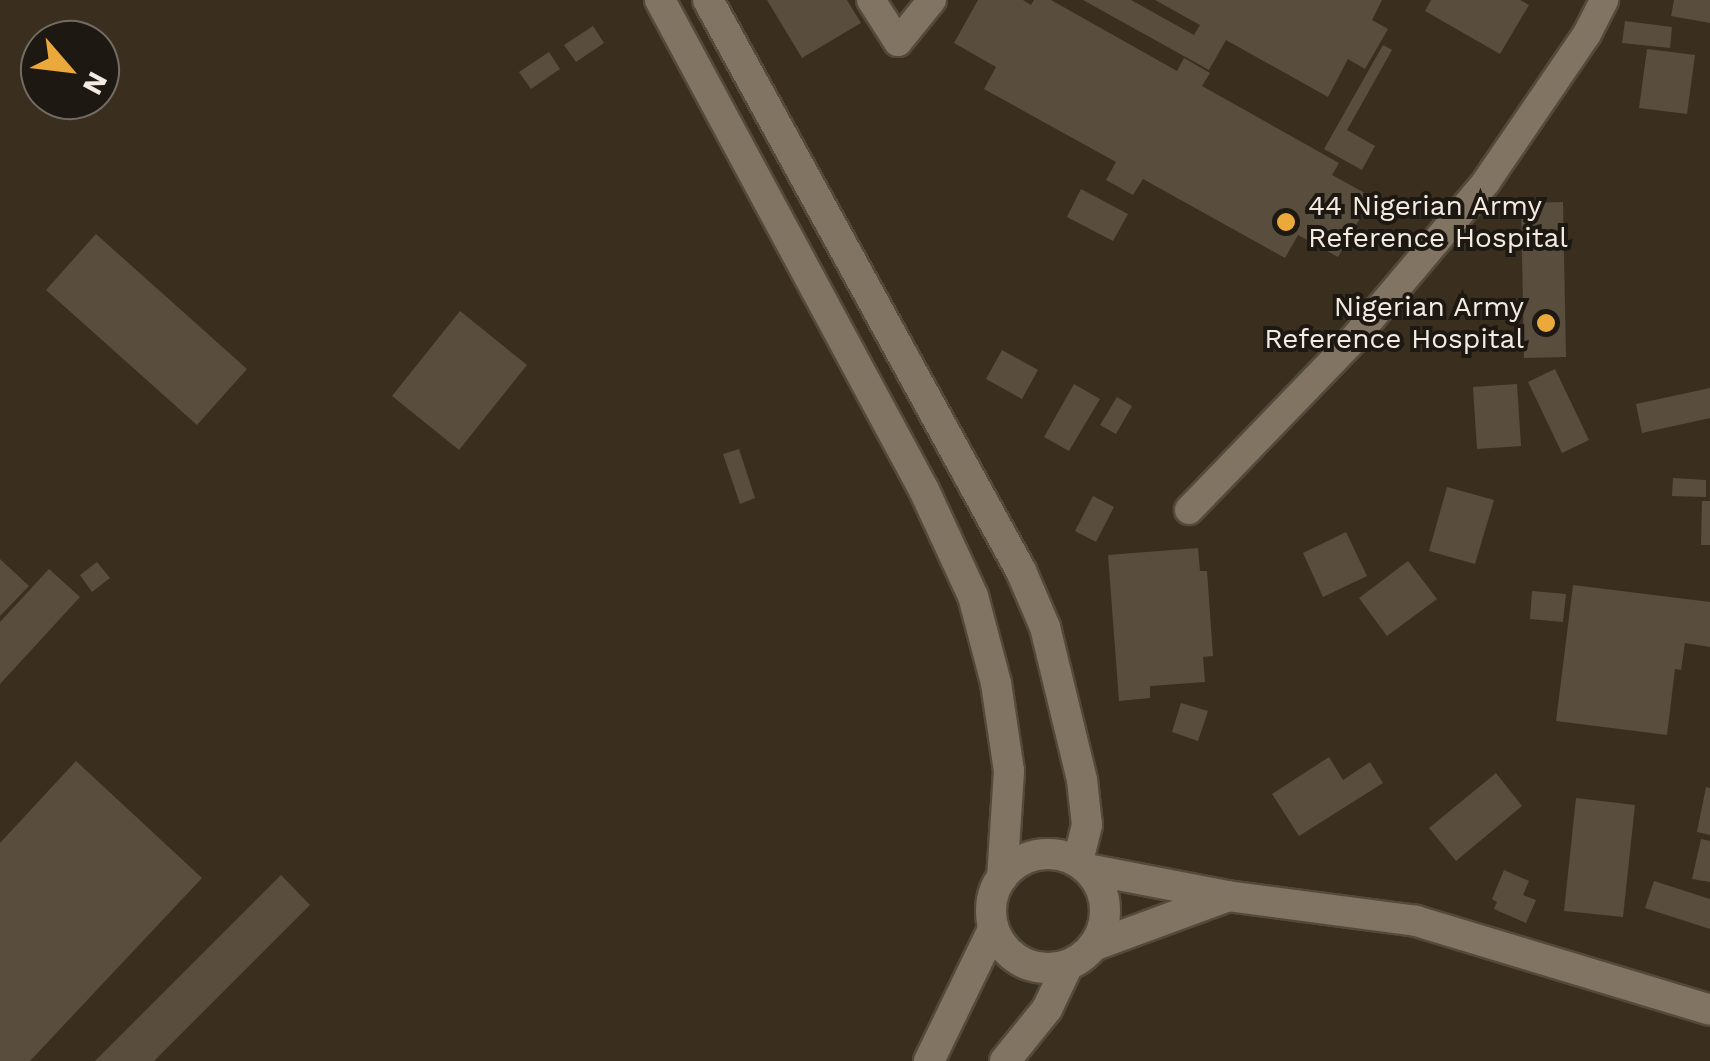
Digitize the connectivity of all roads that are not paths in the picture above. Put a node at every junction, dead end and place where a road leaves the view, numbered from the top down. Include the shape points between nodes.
1 (660, 0) edge
2 (708, 0) edge
3 (871, 0) edge
4 (932, 0) edge
5 (1604, 0) edge
6 (1188, 510) dead end
7 (1082, 866) junction
8 (1002, 878) junction
9 (1227, 896) junction
10 (993, 929) junction
11 (1093, 946) junction
12 (1068, 965) junction
13 (1710, 1010) edge
14 (929, 1061) edge
15 (1005, 1061) edge

1 - 8 street via 924,490 972,596 996,682 1009,770
2 - 7 street via 1022,570 1045,627 1082,780
3 - 4 street via 898,42
5 - 6 street via 1486,182 1351,342
7 - 8 street via 1057,855 1035,856
7 - 9 street
7 - 11 street via 1105,906
8 - 10 street via 994,894
9 - 11 street
9 - 13 street via 1416,921
10 - 12 street via 1016,959 1033,967
10 - 14 street
11 - 12 street
12 - 15 street via 1047,1009

